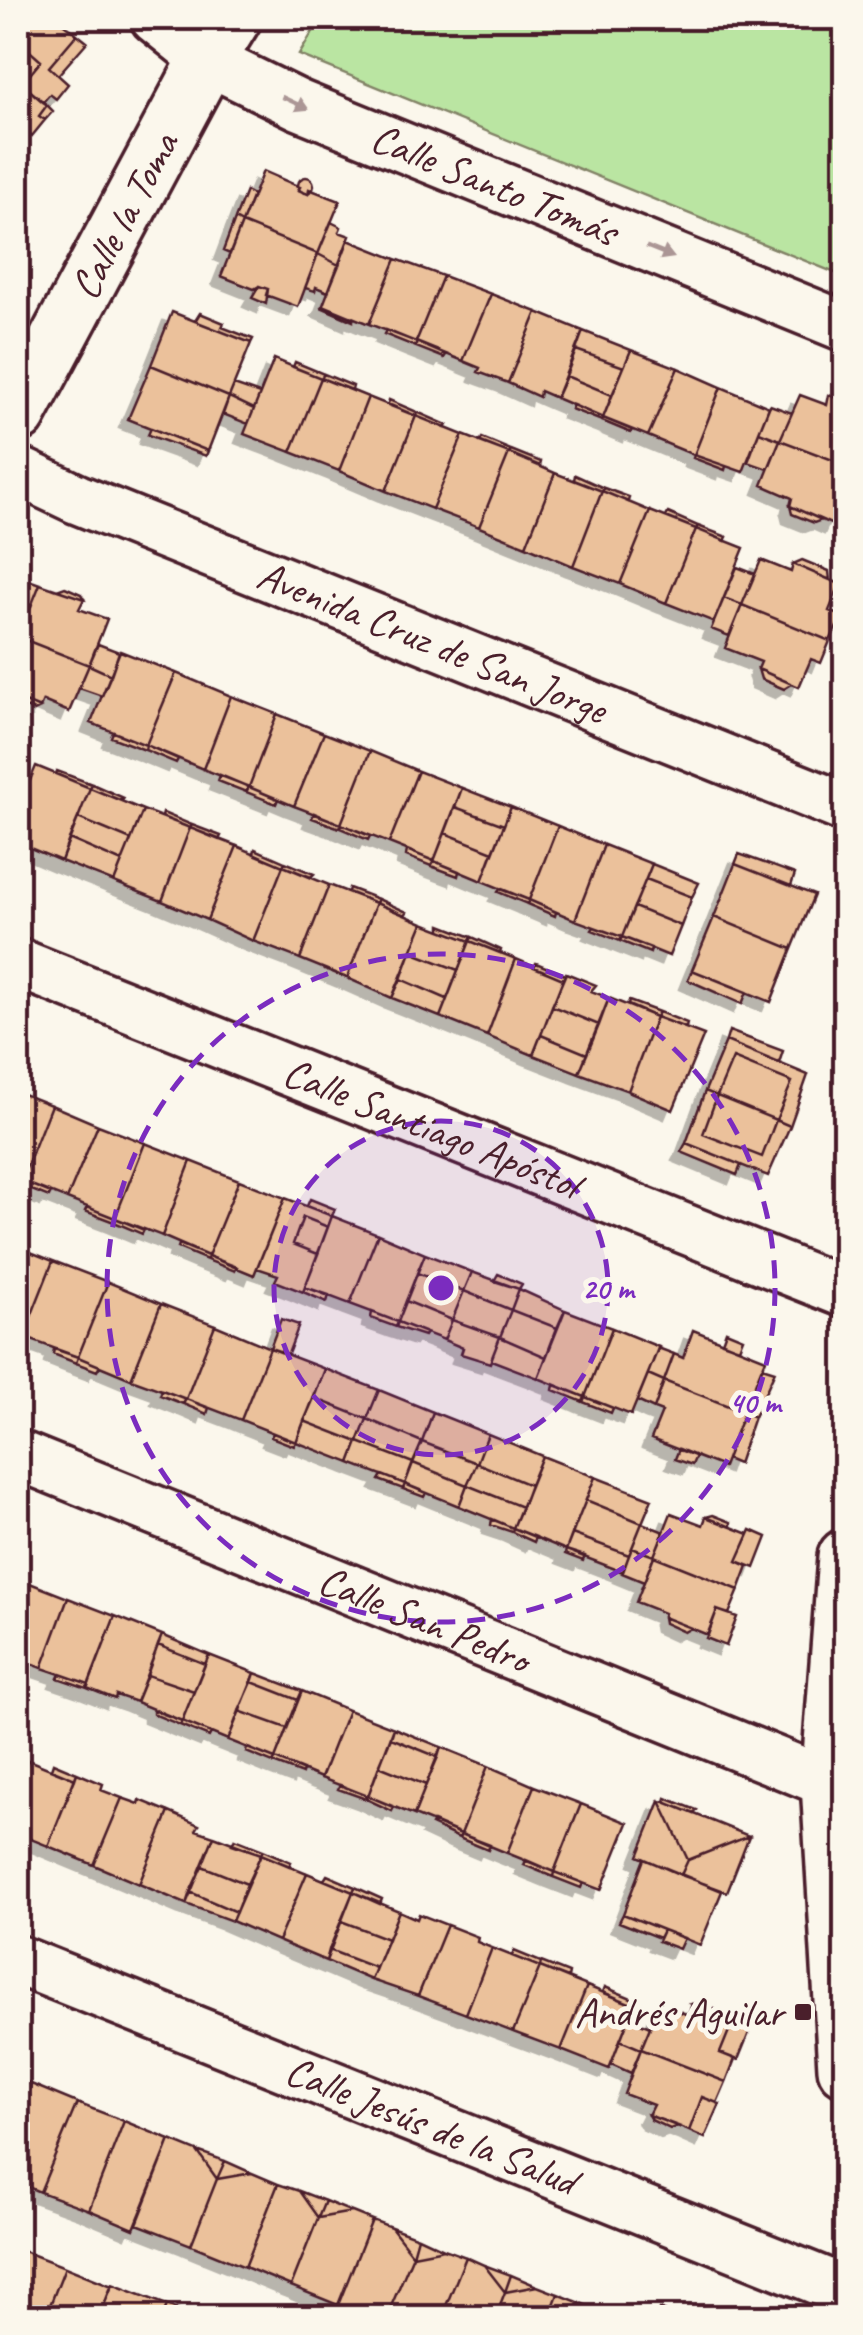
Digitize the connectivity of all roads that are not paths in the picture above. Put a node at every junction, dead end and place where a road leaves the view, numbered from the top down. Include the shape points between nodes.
1 (154, 18) edge
2 (220, 39) edge
3 (846, 326) edge
4 (18, 414) edge
5 (18, 471) edge
6 (846, 808) edge
7 (18, 963) edge
8 (846, 1294) edge
9 (18, 1455) edge
10 (846, 1557) edge
11 (828, 1783) junction
12 (18, 1960) edge
13 (846, 2068) edge
14 (846, 2291) edge

1 - 2 street, Calle Santo Tomás
2 -> 3 street, Calle Santo Tomás via 299,105
2 - 4 main road, Calle la Toma
5 - 6 street, Avenida Cruz de San Jorge
7 - 8 street, Calle Santiago Apóstol
9 - 11 street, Calle San Pedro
10 - 11 main road
11 - 13 main road
12 - 14 street, Calle Jesús de la Salud

